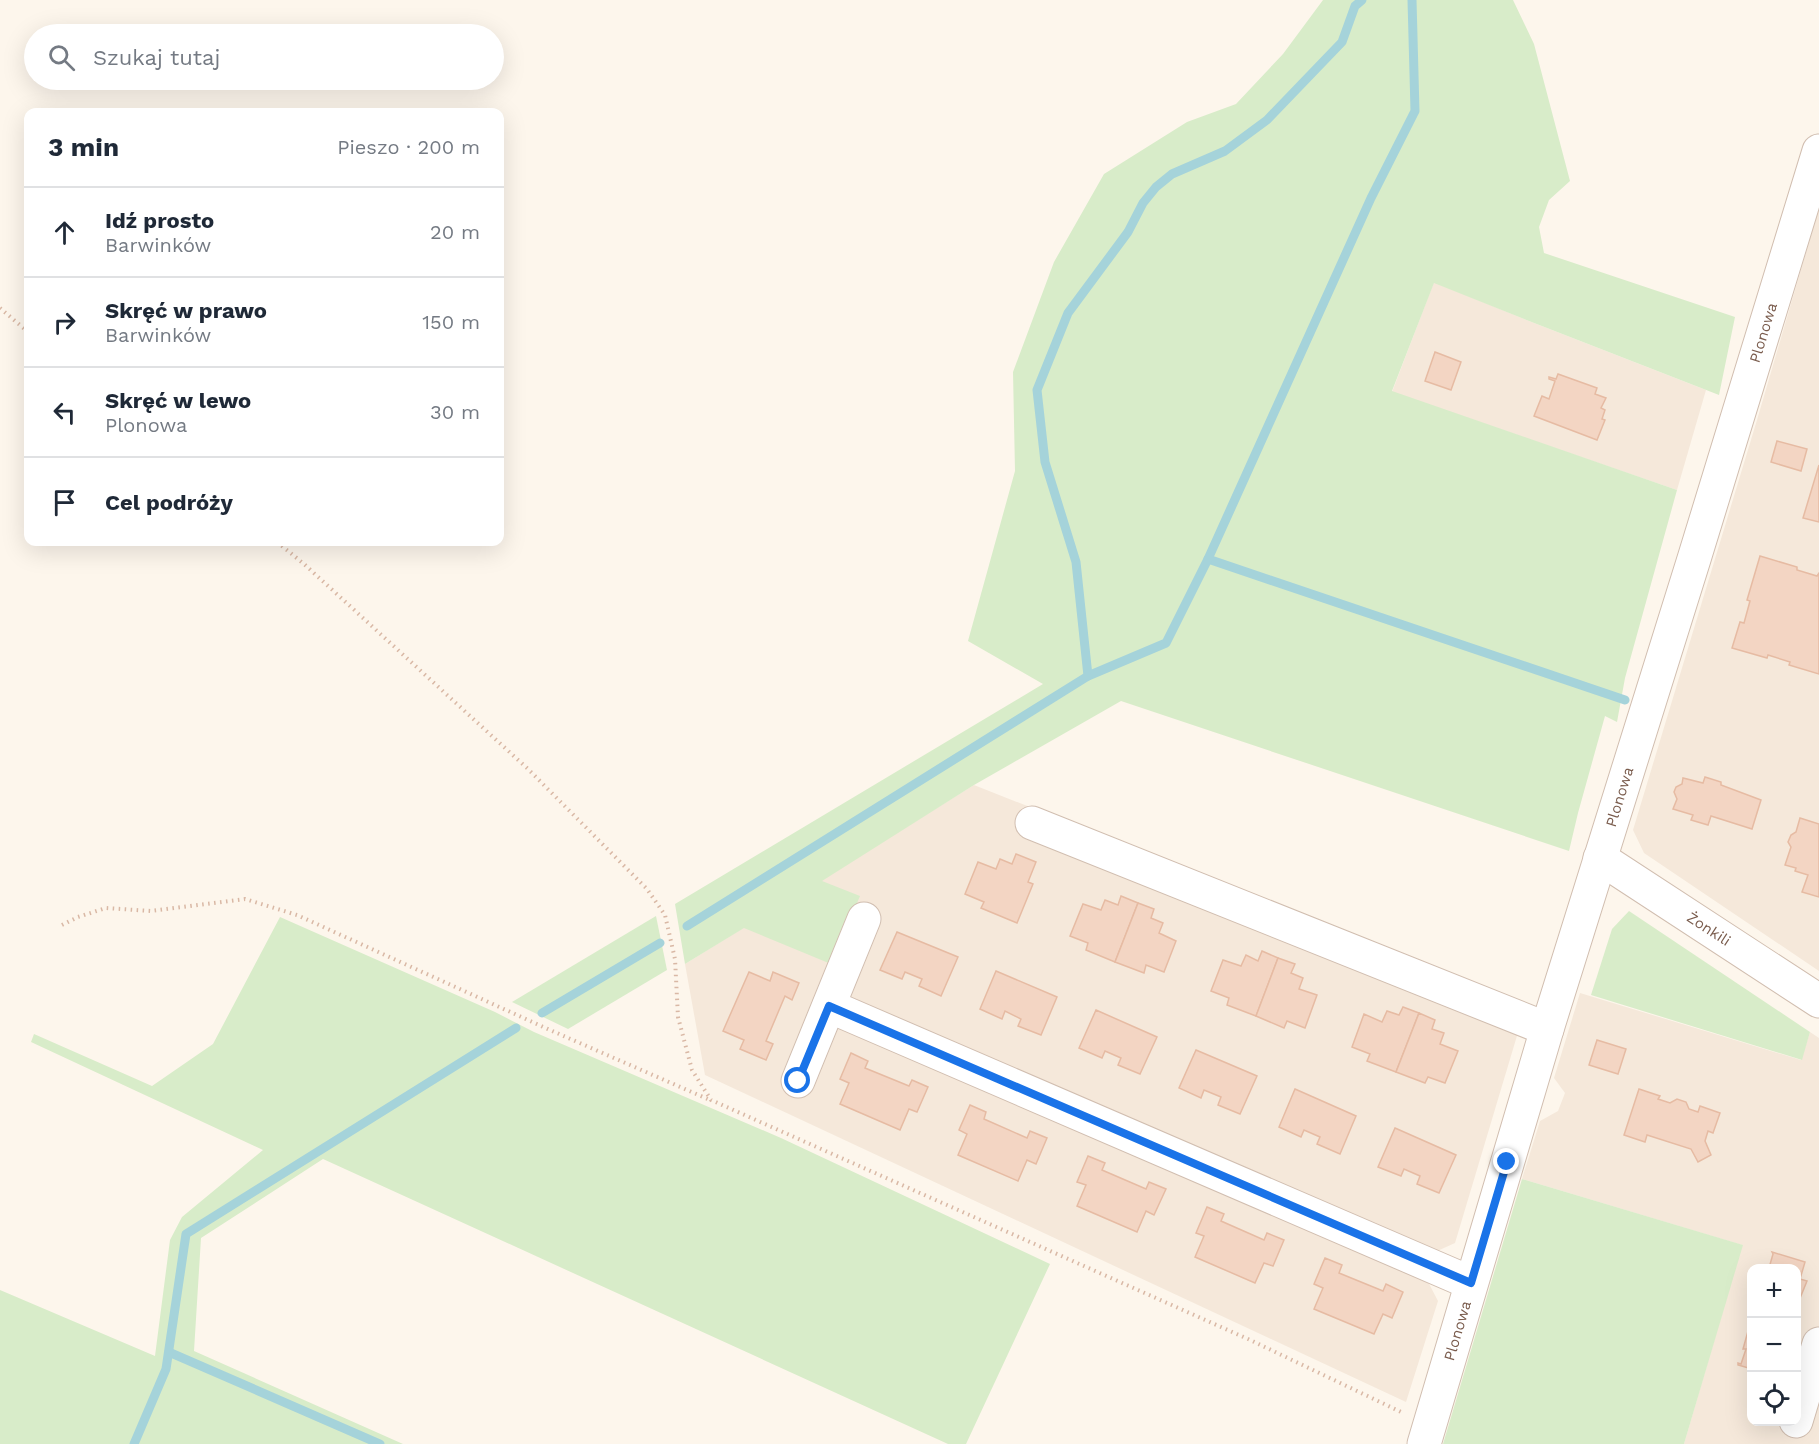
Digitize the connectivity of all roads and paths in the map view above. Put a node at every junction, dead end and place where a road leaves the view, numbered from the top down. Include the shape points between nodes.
1 (1819, 151) edge
2 (0, 308) edge
3 (24, 329) edge
4 (1032, 824) dead end
5 (1600, 858) junction
6 (864, 920) dead end
7 (62, 925) dead end
8 (1819, 1001) edge
9 (829, 1006) junction
10 (1547, 1029) junction
11 (798, 1081) dead end
12 (711, 1100) dead end
13 (1471, 1283) junction
14 (1819, 1344) edge
15 (1801, 1404) edge
16 (1795, 1426) edge
17 (1424, 1444) edge
18 (1790, 1444) edge

1 - 5 street, Plonowa
2 - 3 path
4 - 10 street
5 - 8 street, Żonkili
5 - 10 street, Plonowa
6 - 9 street
7 - 12 path via 106,908 152,911 245,899 297,915
9 - 11 street
9 - 13 street
10 - 13 street, Plonowa
13 - 17 street, Plonowa
14 - 15 street
16 - 18 street

